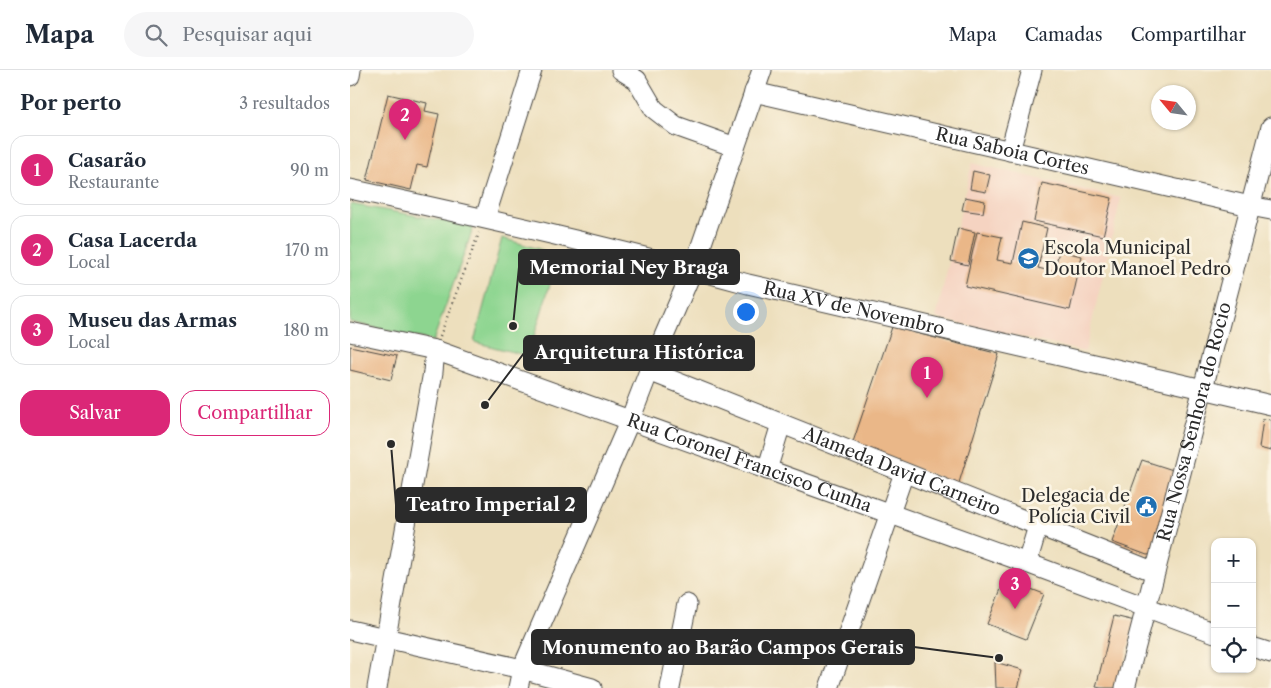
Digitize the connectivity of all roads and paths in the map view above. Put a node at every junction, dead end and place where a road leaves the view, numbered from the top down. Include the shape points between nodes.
1 (351, 70) edge
2 (532, 70) edge
3 (621, 70) edge
4 (762, 70) edge
5 (1032, 70) edge
6 (350, 76) edge
7 (754, 92) junction
8 (1271, 127) edge
9 (735, 147) junction
10 (1010, 151) junction
11 (350, 189) edge
12 (1250, 206) junction
13 (1271, 210) edge
14 (485, 218) junction
15 (693, 269) junction
16 (350, 332) edge
17 (435, 350) junction
18 (649, 372) junction
19 (1203, 388) junction
20 (1271, 405) edge
21 (630, 420) junction
22 (781, 424) junction
23 (767, 470) junction
24 (904, 473) junction
25 (889, 514) junction
26 (1038, 526) junction
27 (1027, 563) junction
28 (1155, 572) junction
29 (687, 604) dead end
30 (1146, 607) junction
31 (350, 630) edge
32 (1211, 631) edge
33 (385, 638) junction
34 (1256, 648) edge
35 (1271, 654) edge
36 (522, 669) junction
37 (377, 688) edge
38 (518, 688) edge
39 (592, 688) edge
40 (670, 688) edge
41 (829, 688) edge
42 (1125, 688) edge

1 - 6 street
2 - 14 street
3 - 9 street via 637,80 654,110 676,126
4 - 7 street
5 - 10 street
7 - 9 street
7 - 10 street, Rua Saboia Cortes
8 - 12 street, Rua Nossa Senhora do Rocio
9 - 15 street
10 - 12 street, Rua Saboia Cortes
11 - 14 street, Rua XV de Novembro
12 - 13 street, Rua Saboia Cortes
12 - 19 street, Rua Nossa Senhora do Rocio
14 - 15 street, Rua XV de Novembro
14 - 17 path
15 - 18 street
15 - 19 street, Rua XV de Novembro
16 - 17 street, Rua Coronel Francisco Cunha
17 - 21 street, Rua Coronel Francisco Cunha
17 - 33 street
18 - 21 street
18 - 22 street, Alameda David Carneiro
19 - 20 street, Rua XV de Novembro
19 - 28 street, Rua Nossa Senhora do Rocio
21 - 23 street, Rua Coronel Francisco Cunha
21 - 36 street
22 - 23 street
22 - 24 street, Alameda David Carneiro
23 - 25 street, Rua Coronel Francisco Cunha
24 - 25 street
24 - 26 street, Alameda David Carneiro
25 - 27 street, Rua Coronel Francisco Cunha
25 - 41 street
26 - 27 street
26 - 28 street, Alameda David Carneiro
27 - 30 street, Rua Coronel Francisco Cunha
28 - 30 street, Rua Nossa Senhora do Rocio
29 - 40 street
30 - 32 street, Rua Coronel Francisco Cunha
30 - 42 street, Rua Nossa Senhora do Rocio
31 - 33 street
33 - 36 street
33 - 37 street
34 - 35 street
36 - 38 street
36 - 39 street

